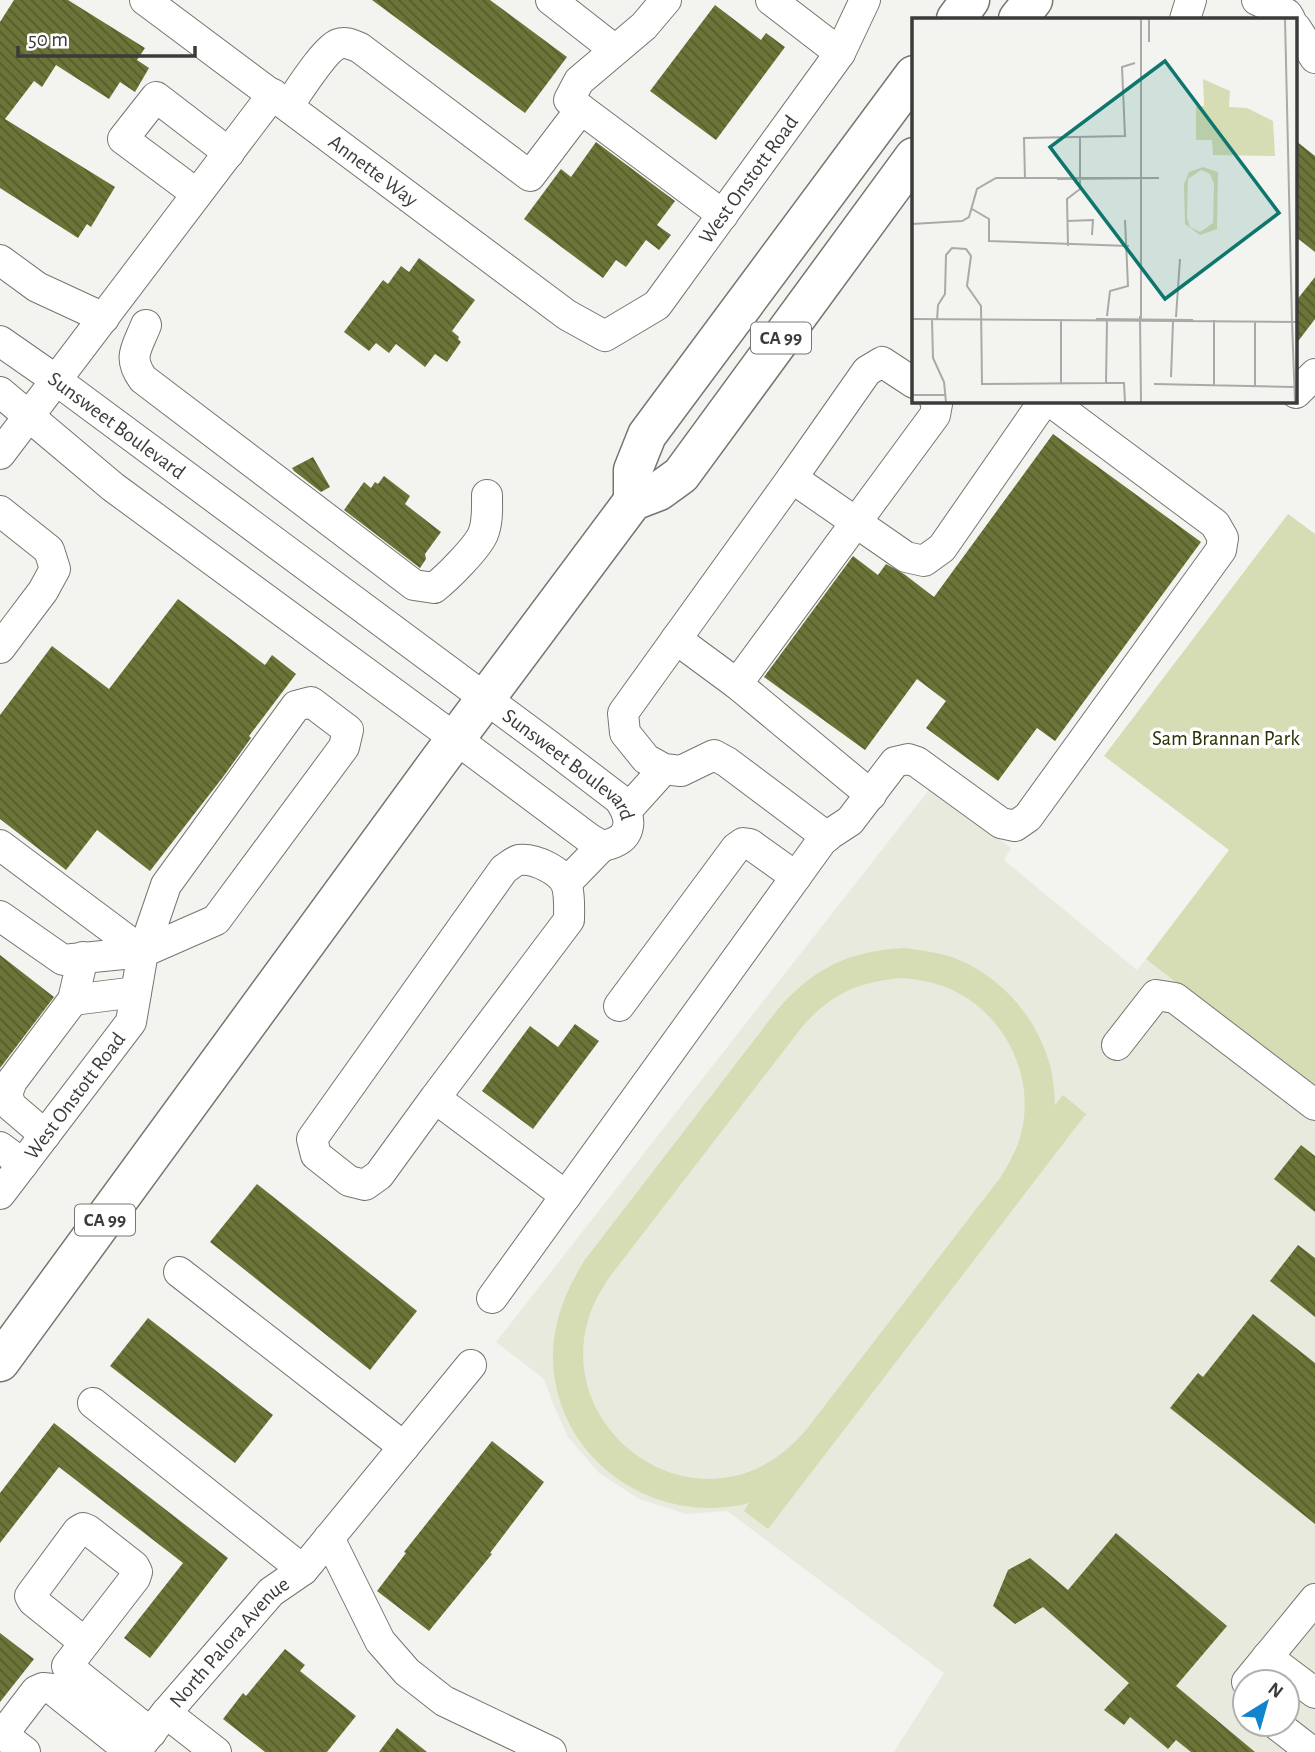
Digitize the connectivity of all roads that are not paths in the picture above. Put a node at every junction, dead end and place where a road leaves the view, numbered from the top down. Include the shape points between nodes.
1 (145, 0) edge
2 (551, 0) edge
3 (666, 0) edge
4 (771, 0) edge
5 (865, 0) edge
6 (970, 0) edge
7 (1033, 0) edge
8 (1191, 0) edge
9 (1257, 0) edge
10 (957, 18) edge
11 (1019, 18) edge
12 (1185, 18) edge
13 (1289, 18) edge
14 (1298, 31) edge
15 (615, 50) junction
16 (840, 54) junction
17 (1315, 58) edge
18 (912, 78) edge
19 (280, 100) junction
20 (581, 109) junction
21 (229, 153) junction
22 (912, 160) edge
23 (197, 194) junction
24 (723, 215) junction
25 (0, 260) edge
26 (104, 318) junction
27 (146, 325) dead end
28 (606, 336) joint
29 (0, 341) edge
30 (1315, 374) edge
31 (56, 380) junction
32 (912, 382) edge
33 (0, 391) edge
34 (1298, 391) edge
35 (936, 402) edge
36 (1043, 402) edge
37 (1051, 402) edge
38 (29, 416) junction
39 (0, 454) edge
40 (792, 478) junction
41 (487, 495) dead end
42 (633, 501) junction
43 (0, 511) edge
44 (857, 523) junction
45 (676, 639) junction
46 (0, 648) edge
47 (737, 684) junction
48 (486, 699) junction
49 (456, 739) junction
50 (664, 769) junction
51 (871, 795) junction
52 (627, 810) junction
53 (827, 837) junction
54 (0, 845) edge
55 (603, 846) junction
56 (796, 877) junction
57 (566, 883) junction
58 (0, 916) edge
59 (143, 952) junction
60 (83, 957) junction
61 (136, 992) junction
62 (73, 1000) junction
63 (619, 1006) dead end
64 (1117, 1045) dead end
65 (435, 1098) junction
66 (1315, 1105) edge
67 (45, 1135) junction
68 (11, 1155) edge
69 (0, 1194) edge
70 (566, 1196) junction
71 (179, 1272) dead end
72 (492, 1298) dead end
73 (0, 1362) edge
74 (471, 1365) dead end
75 (93, 1403) dead end
76 (404, 1447) junction
77 (329, 1538) junction
78 (303, 1570) junction
79 (1310, 1616) edge
80 (84, 1642) dead end
81 (1267, 1657) junction
82 (1258, 1668) edge
83 (1315, 1693) edge
84 (146, 1738) edge
85 (1294, 1738) edge
86 (24, 1752) edge
87 (216, 1752) edge
88 (551, 1752) edge
89 (1312, 1752) edge

1 - 19 street, Annette Way
2 - 15 street
3 - 15 street
4 - 16 street
5 - 16 street, West Onstott Road
6 - 10 highway
7 - 11 highway
8 - 12 street
9 - 13 street
14 - 17 street
15 - 20 street via 579,80 569,100
16 - 24 street, West Onstott Road
18 - 42 highway, CA 99 via 647,435 633,470
19 - 20 street via 338,44 349,43 530,176
19 - 21 street
19 - 28 street, Annette Way via 567,315
20 - 24 street
21 - 23 street
21 - 23 street via 156,97 123,139
22 - 42 highway, CA 99 via 681,475 659,491
23 - 26 street
24 - 28 street, West Onstott Road via 657,305
25 - 26 street via 37,287
26 - 31 street
27 - 41 street via 134,367 143,379 414,584 434,588 483,536
29 - 31 street, Sunsweet Boulevard
30 - 34 street
31 - 38 street
31 - 48 street, Sunsweet Boulevard
32 - 40 street via 882,362 867,371
33 - 38 street, Sunsweet Boulevard
35 - 44 street via 935,415
36 - 44 street via 942,548 924,561 906,557
37 - 51 street via 1215,524 1223,538 1221,550 1028,817 1016,826 1001,823 908,758 895,762
38 - 39 street
38 - 49 street, Sunsweet Boulevard via 113,487
40 - 44 street
40 - 45 street
42 - 48 highway, CA 99
43 - 46 street via 49,550 55,569
44 - 47 street
45 - 47 street
45 - 50 street via 623,713 625,733 646,759
47 - 51 street
48 - 49 highway, CA 99
48 - 52 street, Sunsweet Boulevard via 619,799
49 - 55 street, Sunsweet Boulevard
49 - 73 highway, CA 99
50 - 52 street
50 - 53 street via 681,771 714,755
51 - 53 street via 850,821
52 - 55 street, Sunsweet Boulevard via 625,835
53 - 56 street
54 - 59 street
55 - 57 street
56 - 63 street via 750,844 736,848
56 - 70 street
57 - 65 street via 569,920
57 - 65 street via 549,866 535,862 518,860 504,869 320,1126 312,1139 316,1155 349,1181 365,1185 379,1175
58 - 60 street via 63,960
59 - 59 street, West Onstott Road via 216,920 344,747 348,730 311,702 296,706 166,885
59 - 60 street
59 - 61 street, West Onstott Road
60 - 62 street
61 - 62 street
61 - 67 street, West Onstott Road via 131,1023
62 - 67 street via 7,1094 11,1106
64 - 66 street via 1156,995 1175,998
65 - 70 street
67 - 68 street, West Onstott Road
68 - 69 street, West Onstott Road
70 - 72 street
71 - 76 street
74 - 76 street, North Palora Avenue
75 - 78 street
76 - 77 street, North Palora Avenue
77 - 78 street, North Palora Avenue
77 - 88 street via 380,1641 407,1672 444,1701
78 - 84 street, North Palora Avenue via 271,1592
79 - 81 street
80 - 84 street via 67,1666
81 - 82 street
81 - 83 street
84 - 86 street via 43,1688 10,1725 8,1735
84 - 87 street
85 - 89 street

